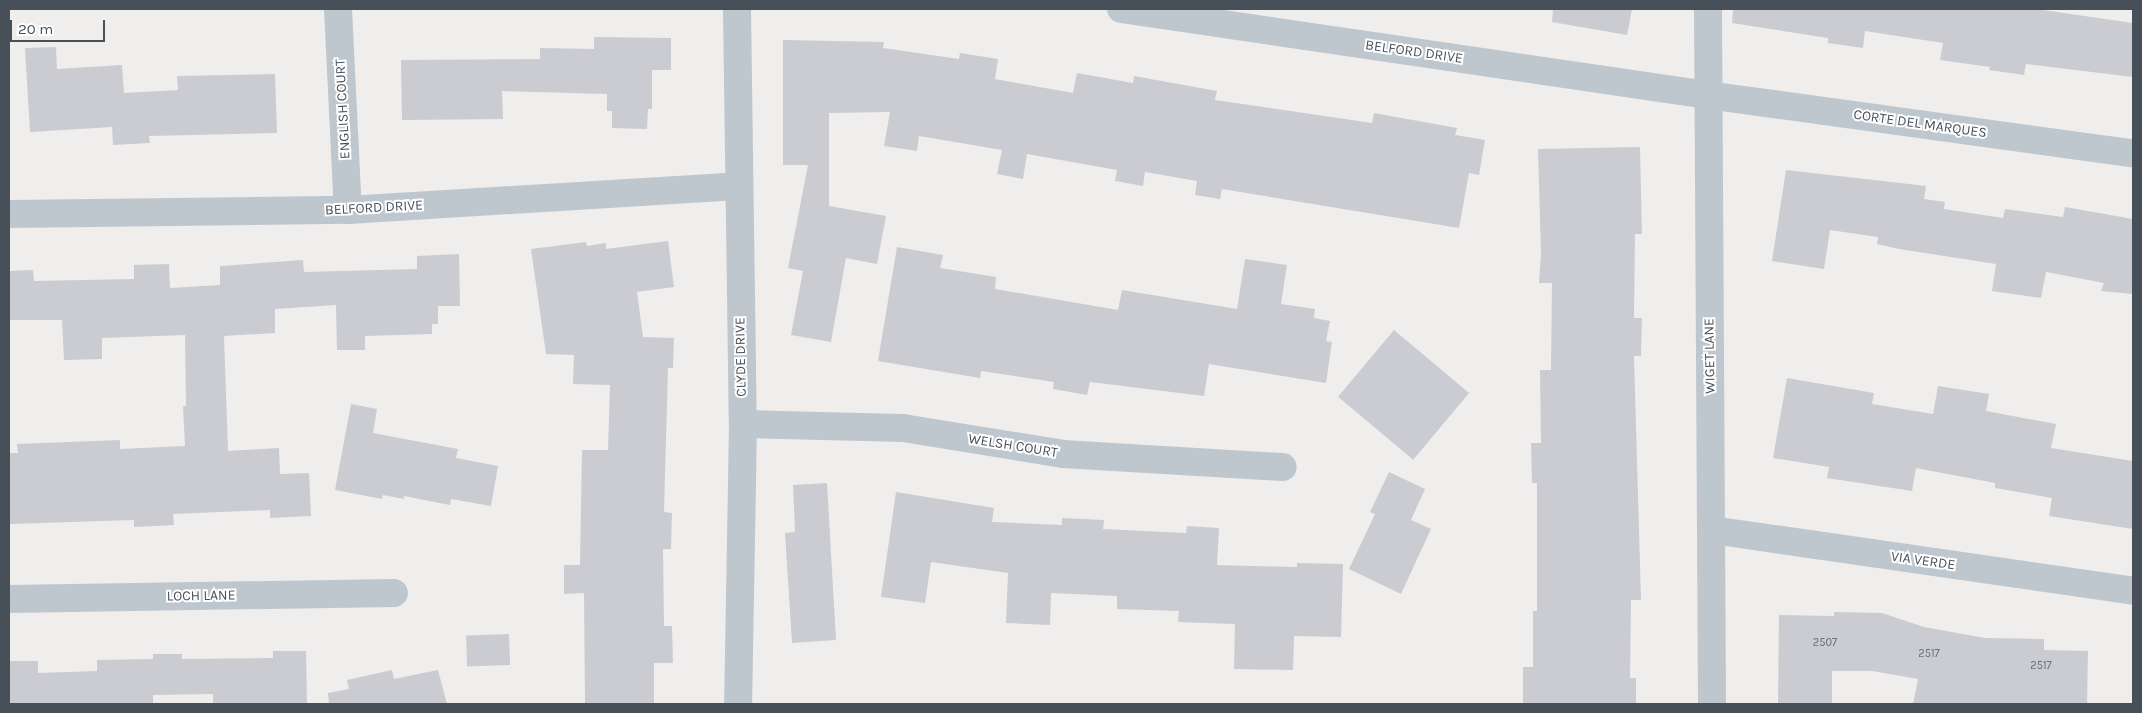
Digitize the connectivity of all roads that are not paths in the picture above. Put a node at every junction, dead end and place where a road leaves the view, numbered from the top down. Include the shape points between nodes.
1 (338, 9) edge
2 (737, 9) edge
3 (1121, 9) edge
4 (1708, 9) edge
5 (1707, 95) junction
6 (2133, 153) edge
7 (738, 186) junction
8 (348, 210) junction
9 (9, 214) edge
10 (743, 424) junction
11 (1283, 467) dead end
12 (1712, 530) junction
13 (2133, 591) edge
14 (394, 593) dead end
15 (9, 599) edge
16 (738, 704) edge
17 (1712, 704) edge

1 - 8 street, ENGLISH COURT
2 - 7 street, CLYDE DRIVE
3 - 5 street, BELFORD DRIVE
4 - 5 street, WIGET LANE
5 - 6 street, CORTE DEL MARQUES
5 - 12 street, WIGET LANE
7 - 8 street, BELFORD DRIVE
7 - 10 street, CLYDE DRIVE
8 - 9 street, BELFORD DRIVE
10 - 11 street, WELSH COURT via 903,428 1063,454
10 - 16 street, CLYDE DRIVE
12 - 13 street, VIA VERDE
12 - 17 street, WIGET LANE
14 - 15 street, LOCH LANE

